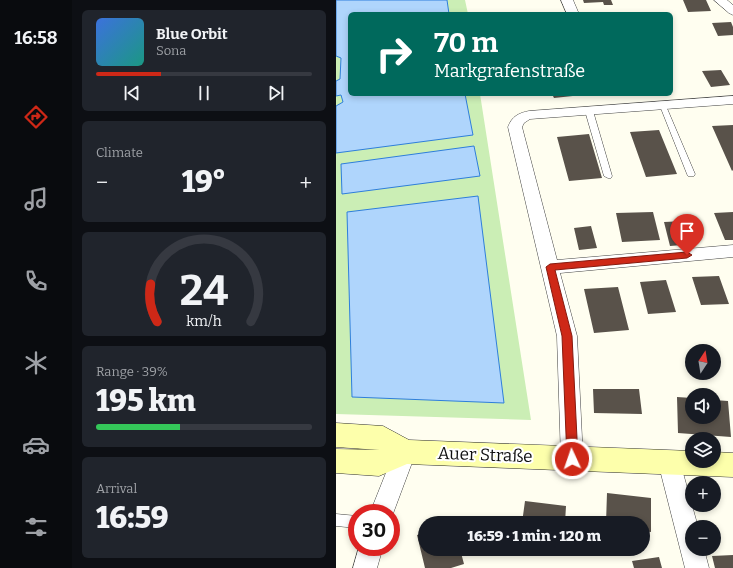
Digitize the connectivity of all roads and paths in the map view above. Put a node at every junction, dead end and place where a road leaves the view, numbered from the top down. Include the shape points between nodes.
1 (567, 0) edge
2 (720, 0) edge
3 (571, 12) edge
4 (733, 12) edge
5 (733, 100) edge
6 (608, 101) edge
7 (663, 106) junction
8 (589, 110) junction
9 (691, 174) dead end
10 (608, 176) dead end
11 (733, 251) edge
12 (550, 267) junction
13 (336, 435) edge
14 (405, 452) junction
15 (572, 459) junction
16 (336, 461) edge
17 (669, 462) junction
18 (733, 466) edge
19 (385, 504) edge
20 (336, 520) edge
21 (348, 521) edge
22 (368, 556) edge
23 (365, 568) edge
24 (697, 568) edge

1 - 3 street
2 - 4 street
5 - 7 street
6 - 7 street
6 - 8 street
7 - 9 lane
8 - 10 lane
8 - 12 street via 529,115 516,122 515,127
11 - 12 street
12 - 15 street via 567,336
13 - 14 main road via 384,438
14 - 15 main road, Auer Straße
14 - 16 main road, Auer Straße via 379,464
14 - 19 street
15 - 17 main road, Auer Straße
17 - 18 main road, Auer Straße
17 - 24 street
20 - 21 lane
22 - 23 street

